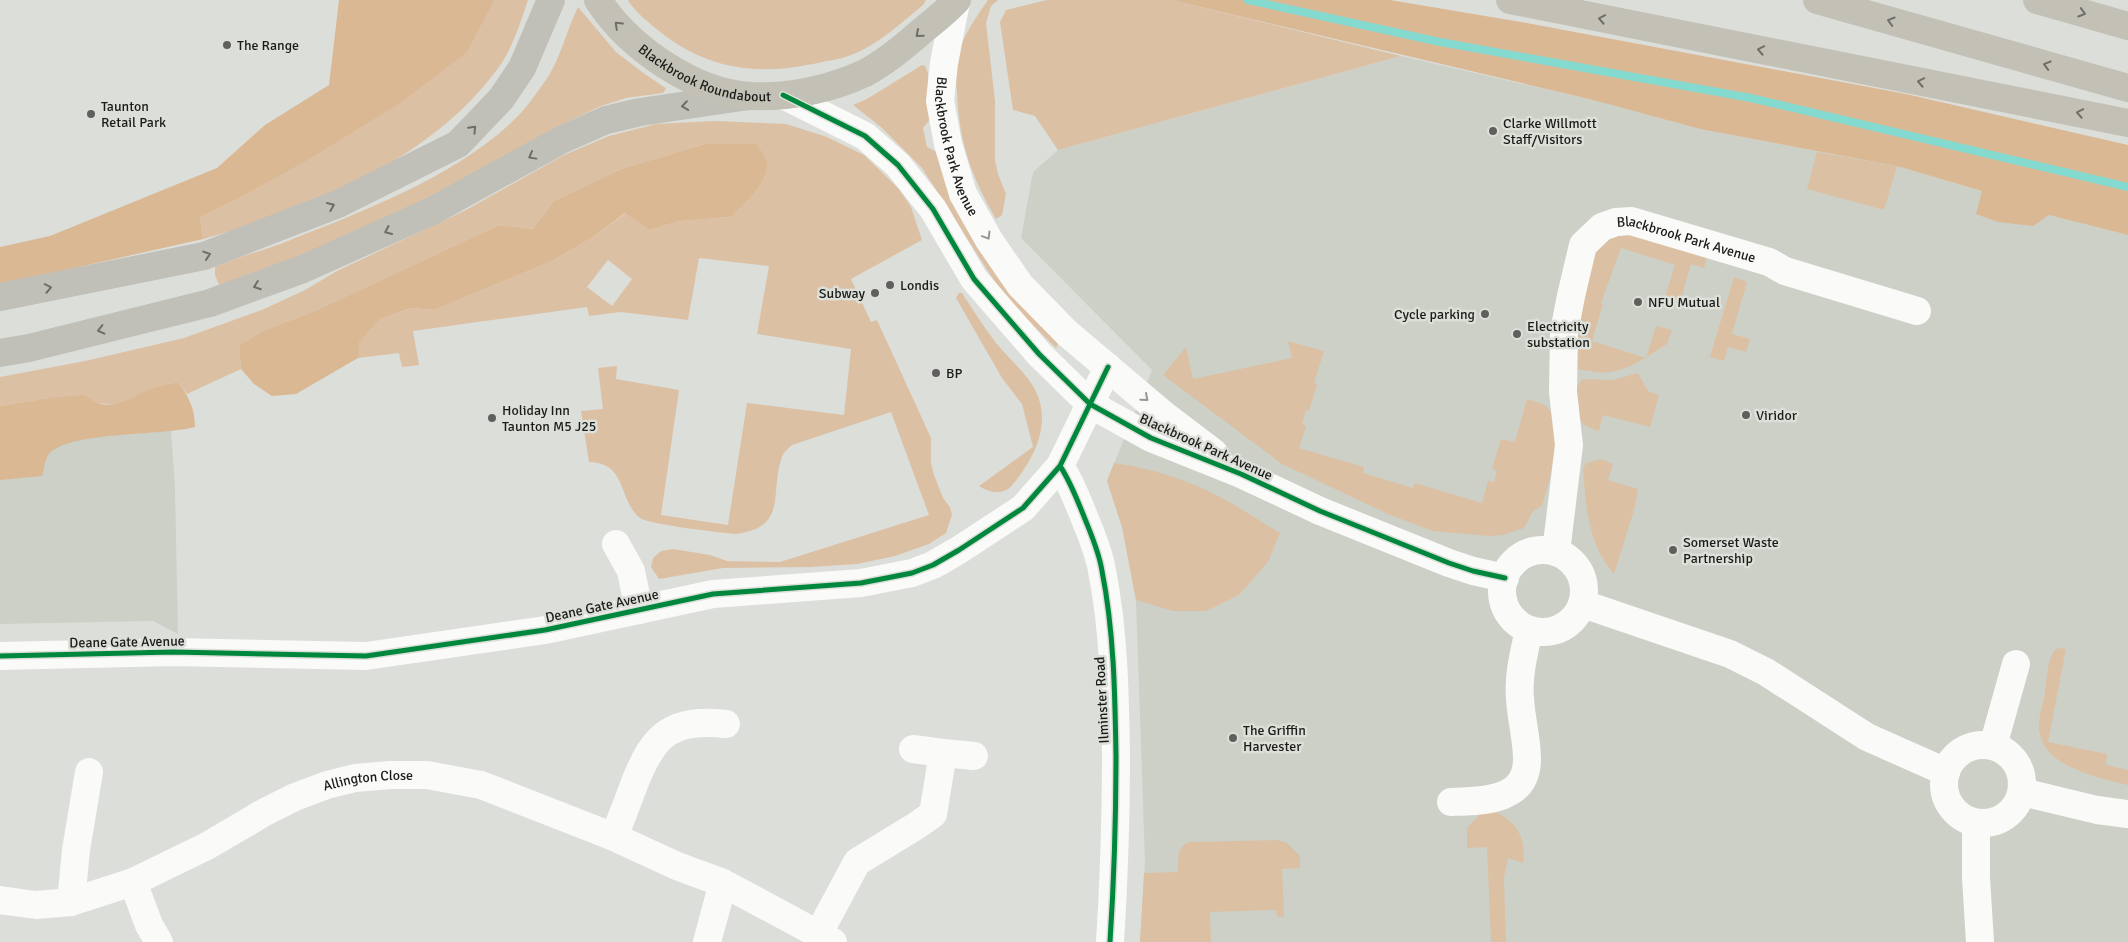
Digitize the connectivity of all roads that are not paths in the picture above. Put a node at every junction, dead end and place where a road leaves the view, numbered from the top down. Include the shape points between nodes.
1 (551, 0) edge
2 (598, 0) edge
3 (1510, 0) edge
4 (1817, 0) edge
5 (2037, 0) edge
6 (956, 1) edge
7 (2128, 26) edge
8 (2128, 88) edge
9 (783, 95) junction
10 (750, 96) junction
11 (2128, 123) edge
12 (0, 297) edge
13 (1917, 311) dead end
14 (0, 354) edge
15 (1108, 367) junction
16 (1090, 404) junction
17 (1060, 466) junction
18 (1241, 474) junction
19 (616, 544) dead end
20 (1556, 552) junction
21 (1505, 578) junction
22 (1583, 604) junction
23 (639, 610) junction
24 (1529, 630) junction
25 (0, 656) edge
26 (2016, 664) dead end
27 (726, 724) dead end
28 (1993, 746) junction
29 (914, 749) dead end
30 (943, 753) junction
31 (974, 756) dead end
32 (89, 772) dead end
33 (1946, 772) junction
34 (2022, 792) junction
35 (1450, 802) dead end
36 (2128, 814) edge
37 (1976, 823) junction
38 (614, 837) junction
39 (133, 882) junction
40 (723, 883) junction
41 (0, 900) edge
42 (71, 902) junction
43 (826, 938) edge
44 (159, 942) edge
45 (707, 942) edge
46 (1110, 942) edge
47 (1980, 942) edge

12 -> 1 main road via 204,256 338,204 458,144 501,99 517,76
10 -> 2 highway, Blackbrook Roundabout via 724,92 681,74 654,58 610,18
11 -> 3 highway
8 -> 4 highway
5 -> 7 highway
6 -> 9 highway, Blackbrook Roundabout via 902,48 866,72 826,88
6 -> 15 street, Blackbrook Park Avenue via 940,101 948,144 963,194 1020,285 1067,333
9 - 10 highway, Blackbrook Roundabout
9 - 16 street, Blackbrook Park Avenue via 865,136 898,165 933,209 974,279 1038,354
10 -> 14 main road via 606,120 561,140 432,211 302,269 210,303
13 - 20 street, Blackbrook Park Avenue via 1631,221 1602,227 1583,245 1564,332 1562,392 1569,445
15 - 16 street, Deane Gate Avenue
15 -> 18 street, Blackbrook Park Avenue
16 - 17 street, Deane Gate Avenue
16 - 18 street, Blackbrook Park Avenue via 1151,438
17 - 23 street, Deane Gate Avenue via 1023,508 933,565 861,583 713,594
17 - 46 street, Ilminster Road via 1069,479 1095,544 1110,628 1116,800
18 - 21 street, Blackbrook Park Avenue via 1320,511 1448,563
19 - 23 street via 631,571
20 - 21 street via 1540,550 1525,554 1512,564
20 - 22 street via 1577,567 1585,591
21 - 24 street via 1502,590 1509,614
22 - 24 street via 1574,619 1561,628 1546,633
22 - 33 street via 1730,654 1766,672 1867,737
23 - 25 street, Deane Gate Avenue via 545,630 366,656 173,652
24 - 35 street via 1519,679 1527,761 1523,779 1512,791 1499,798 1482,802
26 - 28 street
27 - 38 street via 686,724 666,733 654,744
28 - 33 street via 1969,747 1959,753
28 - 34 street via 2006,752 2017,763 2022,777
29 - 30 street
30 - 31 street
30 - 43 street, Allington Close via 933,814 857,862
32 - 42 street
33 - 37 street via 1944,786 1950,804 1964,818
34 - 36 street
34 - 37 street via 2016,806 2005,817 1992,823
37 - 47 street
38 - 39 street, Allington Close via 481,784 427,775 390,774 355,778 295,797 207,846
38 - 40 street, Allington Close
39 - 42 street, Allington Close
39 - 44 street
40 - 43 street, Allington Close
40 - 45 street
41 - 42 street, Allington Close via 36,905

